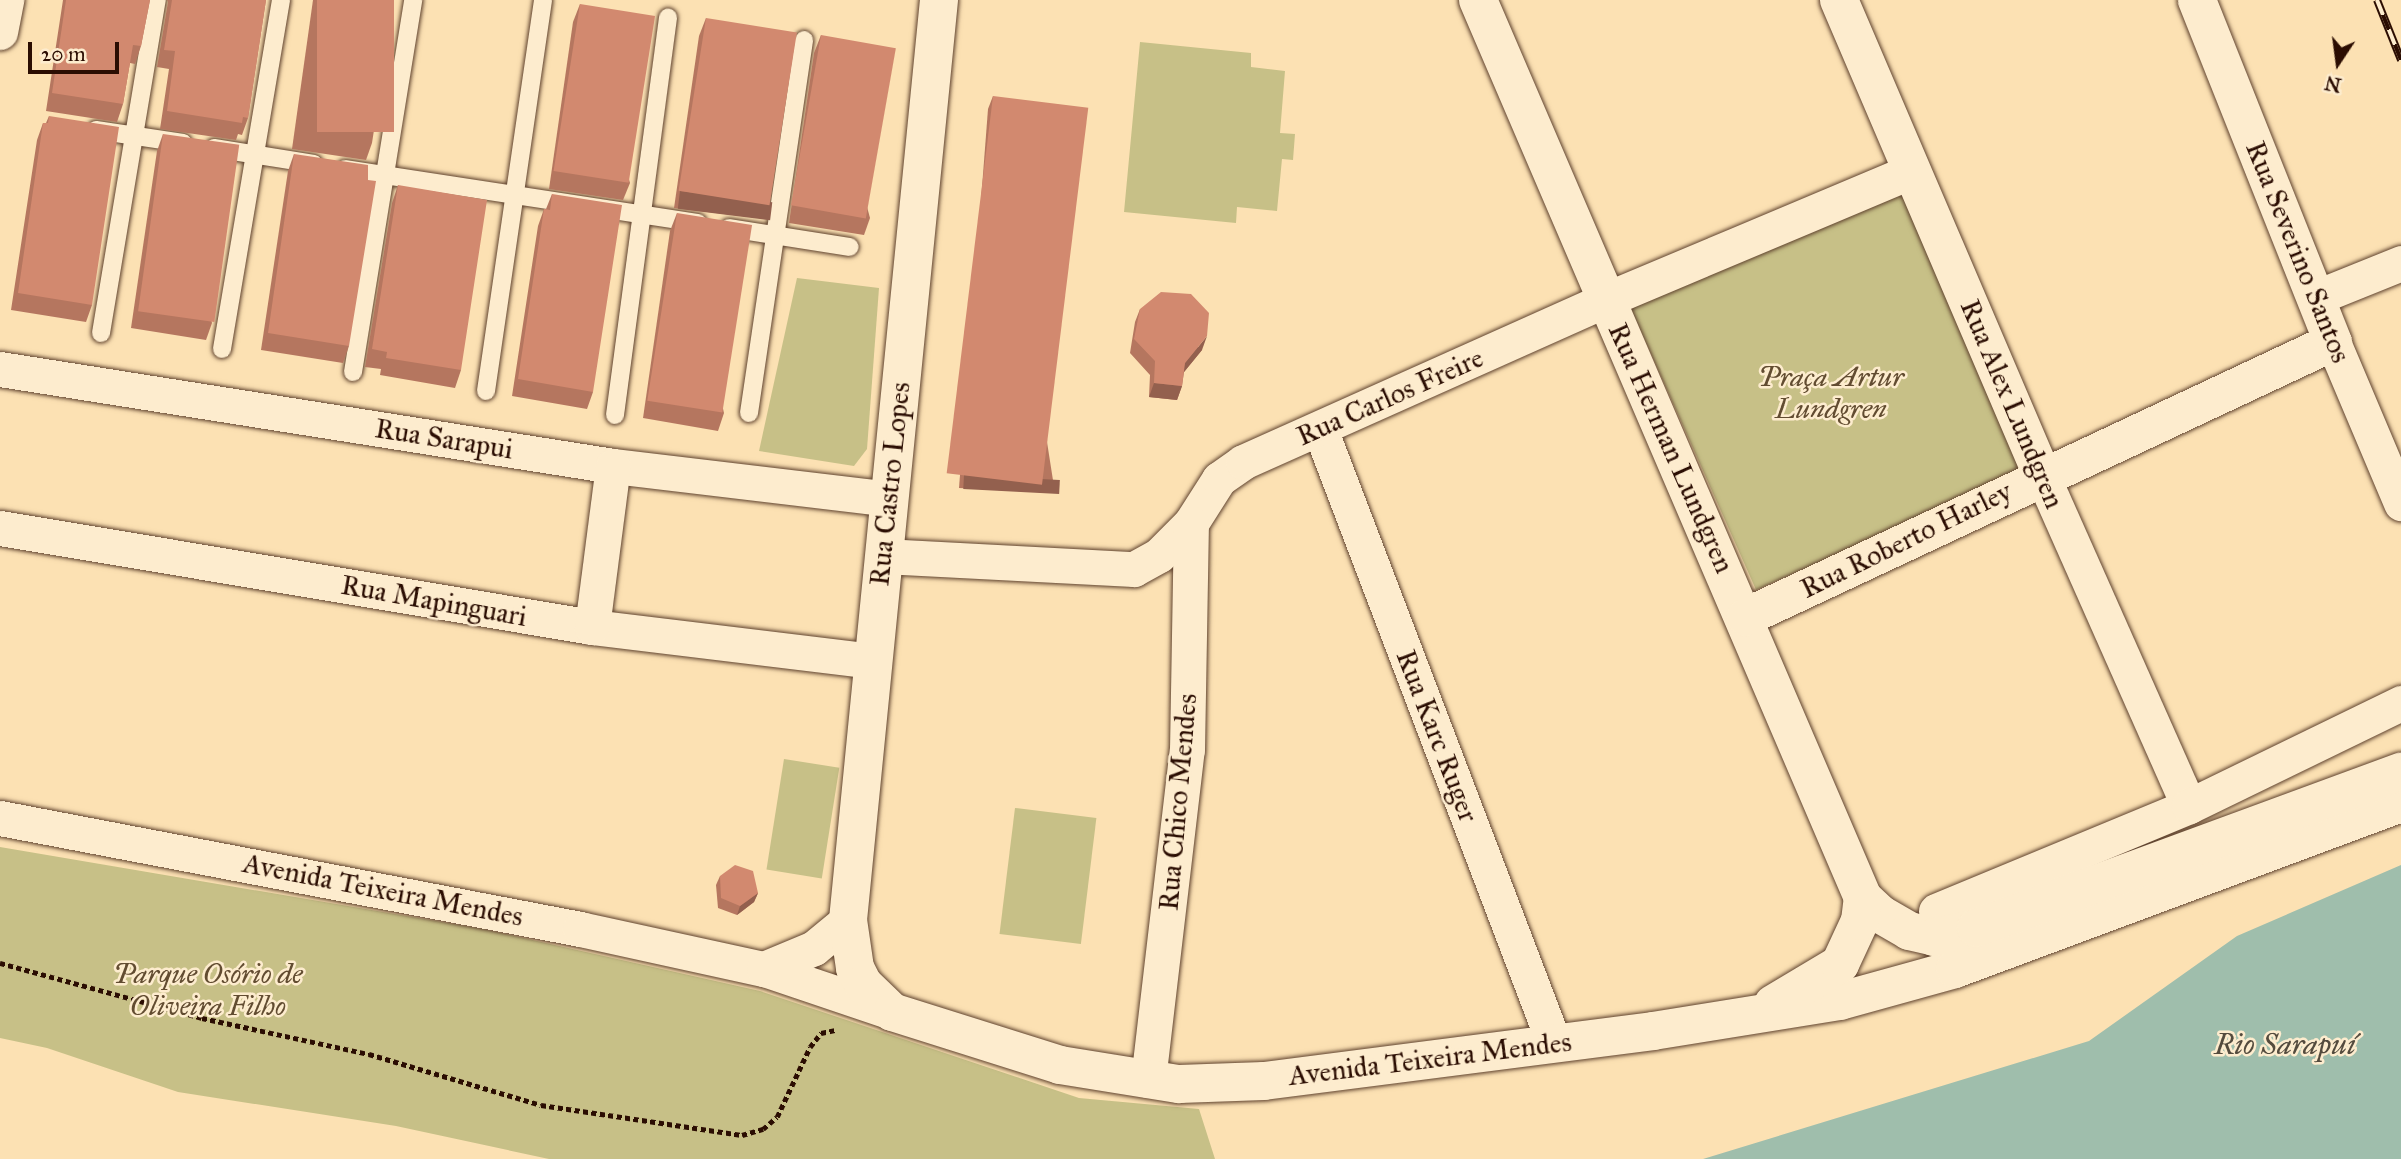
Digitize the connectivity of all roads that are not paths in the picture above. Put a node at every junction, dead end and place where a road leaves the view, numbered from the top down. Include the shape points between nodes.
1 (6, 0) edge
2 (157, 0) edge
3 (281, 0) edge
4 (413, 0) edge
5 (543, 0) edge
6 (939, 0) edge
7 (1478, 0) edge
8 (1839, 0) edge
9 (2197, 0) edge
10 (668, 18) dead end
11 (0, 32) edge
12 (804, 40) dead end
13 (82, 128) edge
14 (134, 135) junction
15 (255, 155) junction
16 (1912, 171) junction
17 (385, 175) junction
18 (514, 195) junction
19 (642, 215) junction
20 (772, 235) junction
21 (850, 247) dead end
22 (2401, 263) edge
23 (2317, 297) junction
24 (1605, 300) junction
25 (101, 333) dead end
26 (2333, 342) junction
27 (222, 349) dead end
28 (0, 369) edge
29 (353, 372) dead end
30 (486, 391) dead end
31 (749, 413) dead end
32 (615, 415) dead end
33 (1320, 429) junction
34 (613, 466) junction
35 (2042, 475) junction
36 (889, 499) junction
37 (2401, 503) edge
38 (1191, 523) junction
39 (0, 528) edge
40 (883, 556) junction
41 (1746, 617) junction
42 (592, 627) junction
43 (871, 660) junction
44 (2401, 703) edge
45 (2401, 772) edge
46 (2401, 803) edge
47 (2189, 806) junction
48 (0, 818) edge
49 (1863, 898) junction
50 (1936, 911) dead end
51 (848, 920) junction
52 (2017, 930) junction
53 (855, 968) joint
54 (764, 969) junction
55 (892, 1012) junction
56 (1753, 1015) junction
57 (1554, 1042) junction
58 (1147, 1080) junction

1 - 11 street
2 - 14 lane
3 - 15 lane
4 - 17 lane
5 - 18 lane
6 - 36 main road, Rua Castro Lopes
7 - 24 main road, Rua Herman Lundgren
8 - 16 main road, Rua Alex Lundgren
9 - 23 main road, Rua Severino Santos
10 - 19 lane
12 - 20 lane
13 - 14 lane
14 - 15 lane
14 - 25 lane
15 - 17 lane
15 - 27 lane
16 - 24 street, Rua Carlos Freire
16 - 35 main road, Rua Alex Lundgren
17 - 18 lane
17 - 29 lane
18 - 19 lane
18 - 30 lane
19 - 20 lane
19 - 32 lane
20 - 21 lane
20 - 31 lane
22 - 23 street
23 - 26 main road, Rua Severino Santos
24 - 33 street, Rua Carlos Freire
24 - 41 main road, Rua Herman Lundgren
26 - 35 main road, Rua Roberto Harley
26 - 37 street, Rua Severino Santos
28 - 34 street, Rua Sarapui
33 - 38 street, Rua Carlos Freire via 1243,462 1219,480
33 - 57 street, Rua Karc Ruger
34 - 36 street, Rua Sarapui
34 - 42 street
35 - 41 main road, Rua Roberto Harley
35 - 47 street, Rua Alex Lundgren
36 - 40 main road, Rua Castro Lopes
38 - 40 street, Rua Carlos Freire via 1159,555 1134,569
38 - 58 street, Rua Chico Mendes via 1187,750
39 - 42 street, Rua Mapinguari
40 - 43 main road, Rua Castro Lopes
41 - 49 main road, Rua Herman Lundgren
42 - 43 street, Rua Mapinguari
43 - 51 main road, Rua Castro Lopes
44 - 47 street
45 - 52 main road
46 - 52 main road
47 - 50 street
48 - 54 street, Avenida Teixeira Mendes via 397,891
49 - 52 main road via 1909,931 1934,937
49 - 56 main road via 1860,921 1840,964
51 - 53 main road, Rua Castro Lopes
51 - 54 street via 814,948
52 - 56 main road, Avenida Teixeira Mendes via 1881,992
53 - 55 main road, Avenida Teixeira Mendes via 863,984
54 - 55 street, Avenida Teixeira Mendes
55 - 58 main road, Avenida Teixeira Mendes via 1060,1065
56 - 57 main road, Avenida Teixeira Mendes
57 - 58 main road, Avenida Teixeira Mendes via 1264,1081

